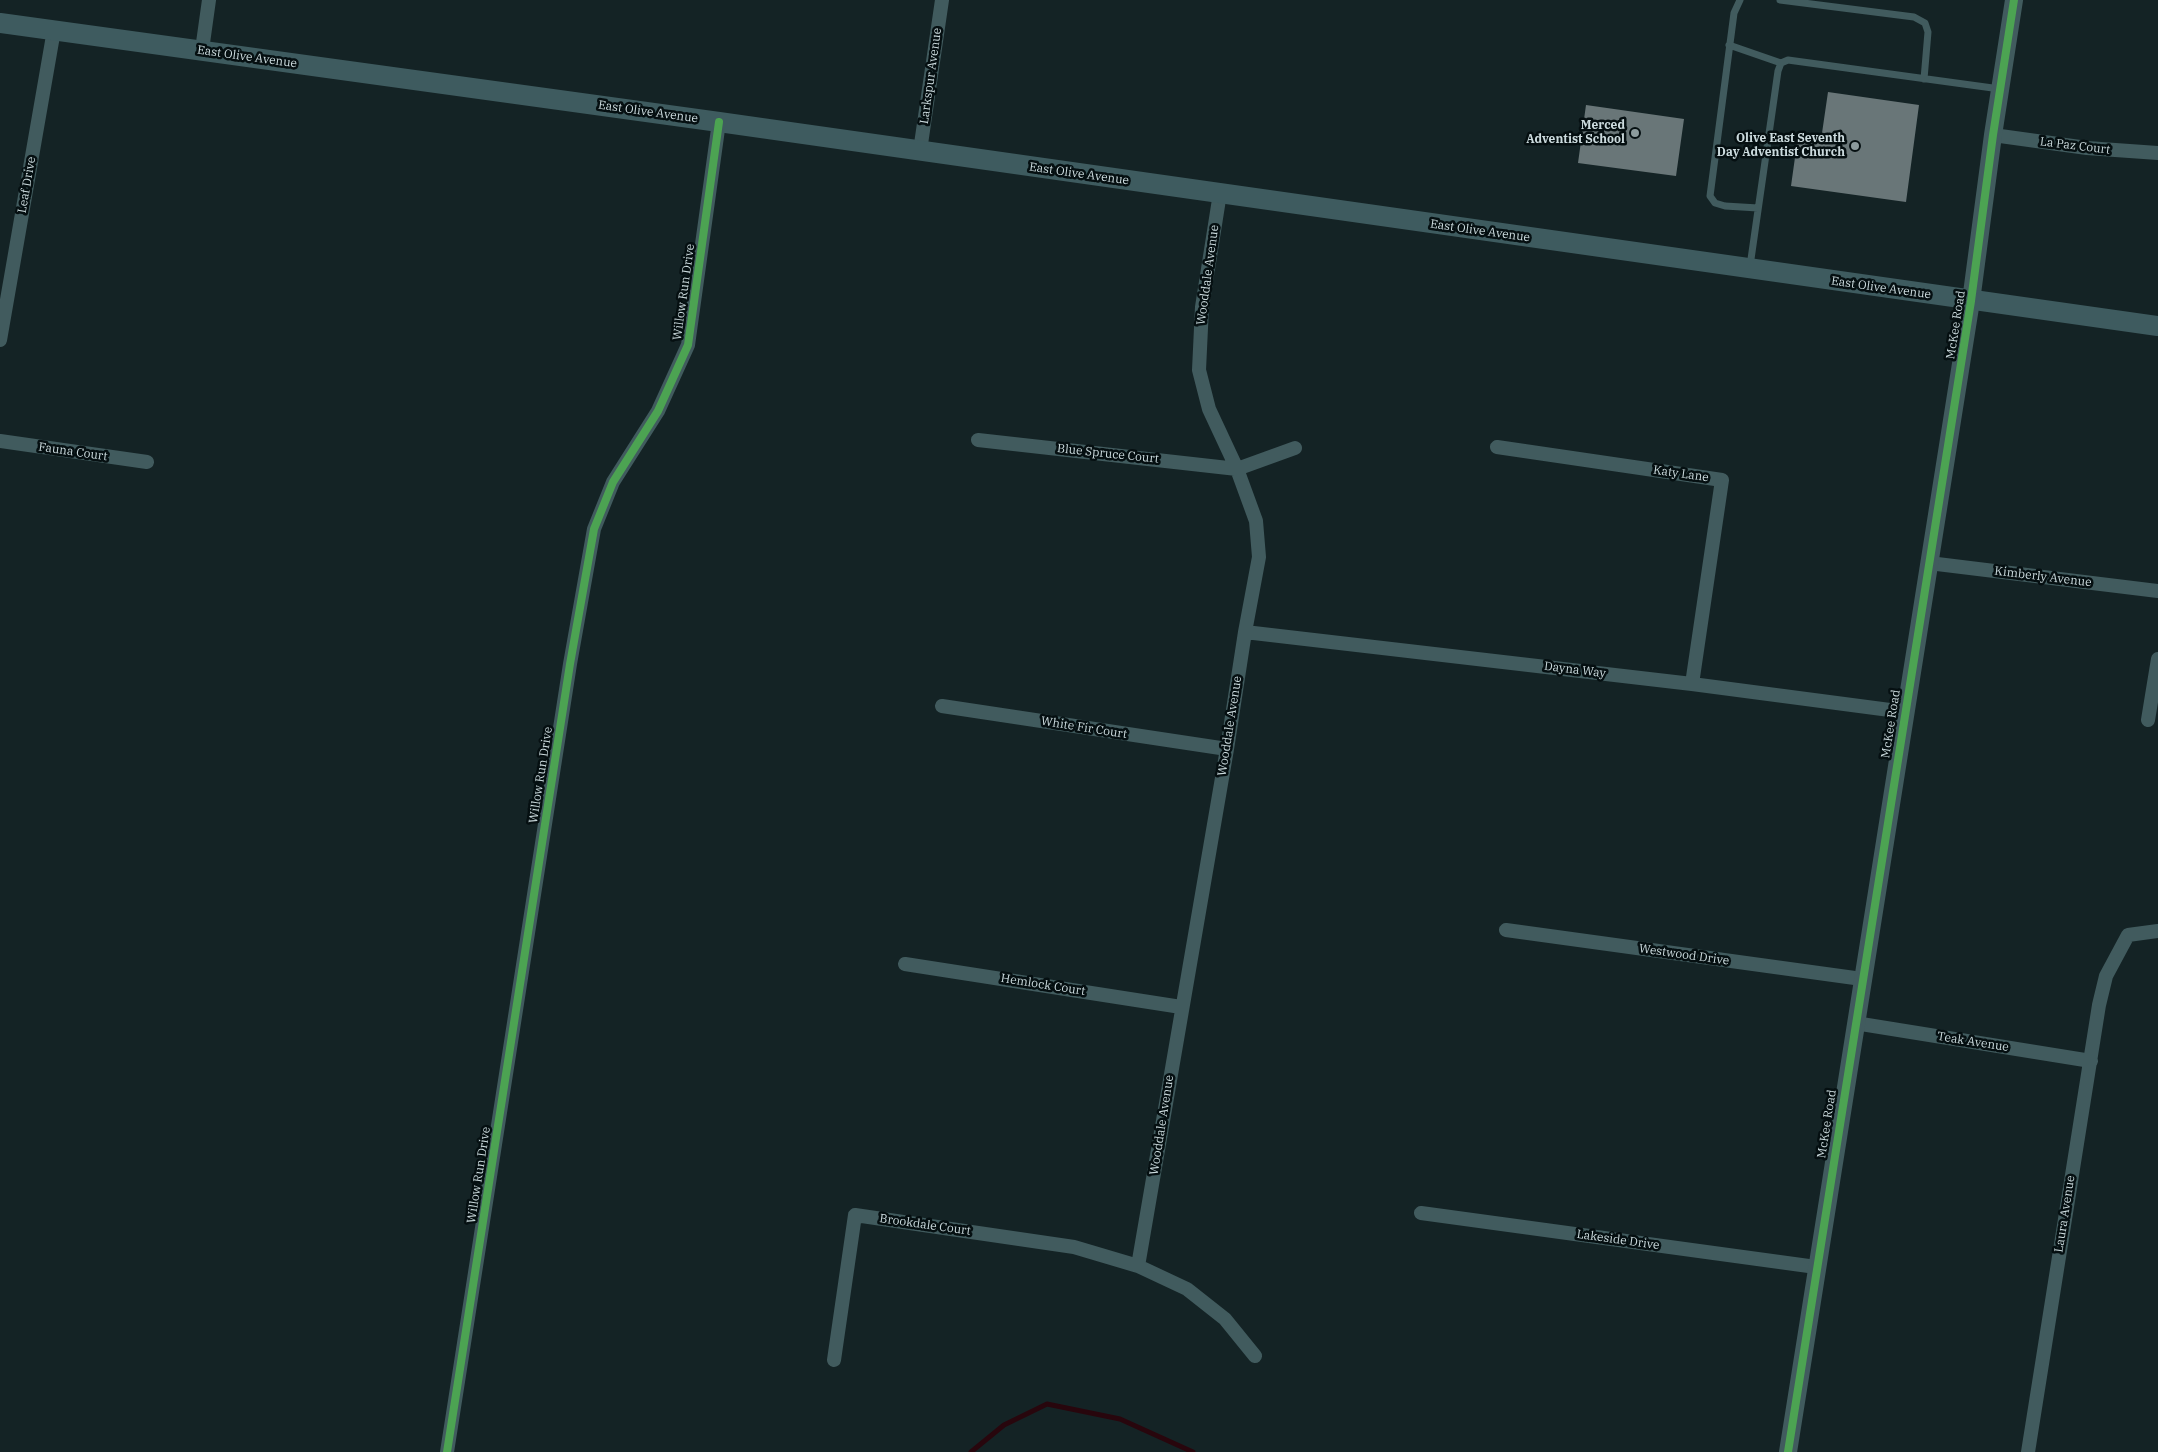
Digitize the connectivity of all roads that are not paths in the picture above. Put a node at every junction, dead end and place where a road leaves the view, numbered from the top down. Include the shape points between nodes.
1 (209, 0) edge
2 (942, 0) edge
3 (1740, 0) edge
4 (1780, 0) edge
5 (2014, 0) edge
6 (0, 23) edge
7 (54, 30) junction
8 (1730, 45) junction
9 (202, 50) junction
10 (1781, 63) junction
11 (1924, 79) junction
12 (2000, 89) junction
13 (719, 122) junction
14 (1993, 135) junction
15 (920, 151) junction
16 (2158, 153) edge
17 (1220, 194) junction
18 (1758, 208) junction
19 (1750, 269) junction
20 (1971, 301) junction
21 (2158, 326) edge
22 (0, 340) edge
23 (978, 440) dead end
24 (0, 441) edge
25 (1295, 448) dead end
26 (1497, 448) dead end
27 (147, 462) dead end
28 (1237, 469) junction
29 (1928, 563) junction
30 (2158, 591) edge
31 (1245, 632) junction
32 (2158, 659) edge
33 (1692, 684) junction
34 (942, 706) dead end
35 (1905, 712) junction
36 (2148, 720) dead end
37 (1227, 749) junction
38 (1506, 930) dead end
39 (2158, 931) edge
40 (905, 964) dead end
41 (1862, 980) junction
42 (1182, 1007) junction
43 (1855, 1022) junction
44 (2091, 1061) junction
45 (1421, 1213) dead end
46 (1138, 1266) junction
47 (1816, 1267) junction
48 (1256, 1356) dead end
49 (834, 1360) dead end
50 (448, 1452) edge
51 (1788, 1452) edge
52 (2028, 1452) edge

1 - 9 street
2 - 15 street, Larkspur Avenue
3 - 8 lane via 1734,13
4 - 11 lane via 1914,17 1925,23 1928,32
5 - 12 street, McKee Road
6 - 7 main road, East Olive Avenue
7 - 9 main road, East Olive Avenue
7 - 22 street, Leaf Drive
8 - 10 lane
8 - 18 lane via 1710,196 1715,203
9 - 13 main road, East Olive Avenue
10 - 11 lane via 1788,60
10 - 18 lane
11 - 12 lane
12 - 14 street, McKee Road
13 - 15 main road, East Olive Avenue
13 - 50 street, Willow Run Drive via 688,346 658,411 613,482 594,529 570,664
14 - 16 street, La Paz Court via 2087,148
14 - 20 street, McKee Road
15 - 17 main road, East Olive Avenue
17 - 19 main road, East Olive Avenue
17 - 28 street, Wooddale Avenue via 1202,307 1199,370 1209,409
18 - 19 lane
19 - 20 main road, East Olive Avenue
20 - 21 main road, East Olive Avenue
20 - 29 street, McKee Road
23 - 28 street, Blue Spruce Court
24 - 27 street, Fauna Court
25 - 28 street
26 - 33 street, Katy Lane via 1722,480
28 - 31 street, Wooddale Avenue via 1256,521 1259,557
29 - 30 street, Kimberly Avenue
29 - 35 street, McKee Road
31 - 33 street, Dayna Way
31 - 37 street, Wooddale Avenue
32 - 36 street
33 - 35 street, Dayna Way
34 - 37 street, White Fir Court
35 - 41 street, McKee Road
37 - 42 street, Wooddale Avenue
38 - 41 street, Westwood Drive
39 - 44 street, Laura Avenue via 2128,935 2106,976
40 - 42 street, Hemlock Court
41 - 43 street, McKee Road
42 - 46 street, Wooddale Avenue
43 - 44 street, Teak Avenue
43 - 47 street, McKee Road
44 - 52 street, Laura Avenue
45 - 47 street, Lakeside Drive
46 - 48 street via 1187,1288 1225,1319
46 - 49 street, Brookdale Court via 1074,1247 856,1215
47 - 51 street, McKee Road

